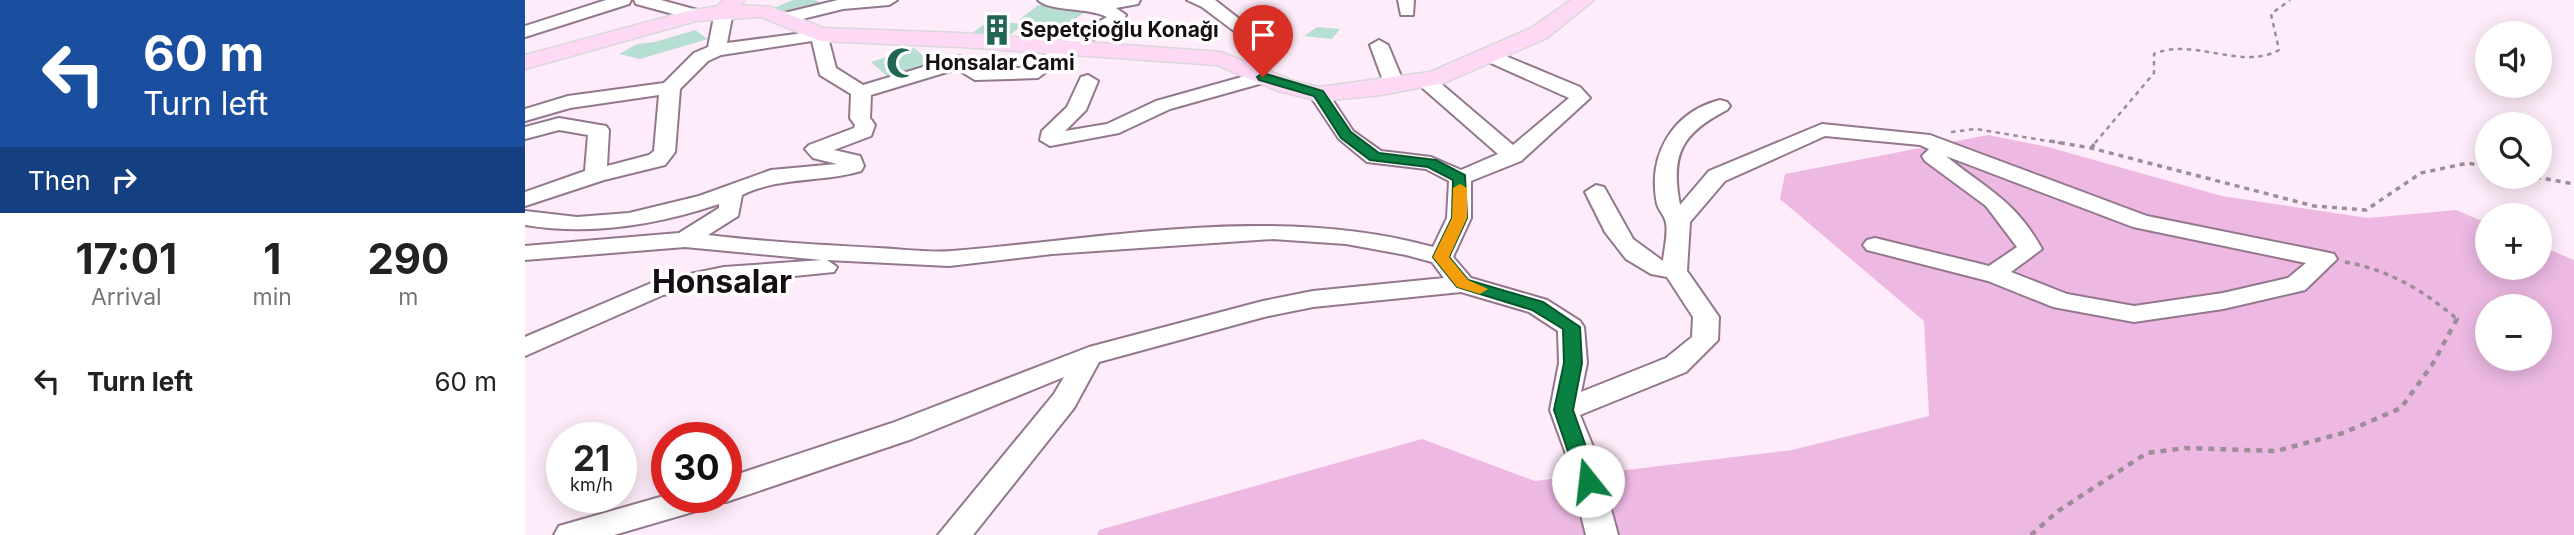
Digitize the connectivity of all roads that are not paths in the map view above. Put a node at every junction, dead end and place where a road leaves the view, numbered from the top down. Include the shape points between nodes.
1 (623, 0) edge
2 (642, 0) edge
3 (883, 0) edge
4 (1046, 0) edge
5 (1132, 0) edge
6 (1195, 0) edge
7 (1584, 0) edge
8 (729, 6) edge
9 (1099, 6) junction
10 (778, 10) edge
11 (695, 15) junction
12 (525, 32) edge
13 (820, 34) junction
14 (1255, 39) dead end
15 (1379, 45) dead end
16 (1066, 48) junction
17 (717, 50) junction
18 (546, 55) junction
19 (1491, 55) junction
20 (525, 62) edge
21 (1263, 77) junction
22 (1425, 80) junction
23 (1088, 81) dead end
24 (1395, 86) junction
25 (670, 88) junction
26 (860, 92) junction
27 (1319, 94) junction
28 (1720, 106) dead end
29 (525, 115) edge
30 (525, 133) edge
31 (1934, 143) junction
32 (1513, 156) junction
33 (596, 175) junction
34 (1460, 178) junction
35 (731, 192) junction
36 (1596, 192) dead end
37 (525, 200) edge
38 (525, 218) edge
39 (1678, 220) junction
40 (685, 240) junction
41 (1875, 245) dead end
42 (525, 253) edge
43 (860, 254) junction
44 (1441, 257) junction
45 (1675, 271) junction
46 (1995, 275) junction
47 (1462, 284) junction
48 (525, 347) edge
49 (1089, 356) junction
50 (1564, 410) junction
51 (742, 485) edge
52 (651, 512) edge
53 (570, 535) edge
54 (954, 535) edge
55 (1602, 535) edge

1 - 12 street
2 - 11 street
3 - 10 street
4 - 9 street
5 - 9 street
6 - 14 street via 1208,4
7 - 19 main road via 1539,33
8 - 10 main road
8 - 11 main road
8 - 17 street
9 - 16 street via 1117,18
10 - 13 main road
11 - 18 main road
12 - 18 street
13 - 16 main road
13 - 17 street
13 - 26 street via 827,71
15 - 24 street
16 - 21 main road via 1221,59
16 - 26 street via 1031,74 975,74 960,62
17 - 25 street via 701,57
18 - 20 main road
19 - 22 main road
19 - 32 street via 1580,98
21 - 23 street via 1163,105 1112,129 1050,140 1049,135 1076,110
21 - 27 main road
22 - 24 main road
22 - 32 street
24 - 27 main road
25 - 29 street via 568,102
25 - 33 street via 664,152 657,160
26 - 35 street via 864,132 816,149 852,161 853,166 778,175
27 - 34 street via 1346,135 1375,157 1431,163
28 - 39 street via 1694,118 1671,144 1664,170 1669,211
30 - 33 street via 559,124 599,130
31 - 39 street via 1822,130 1717,176
31 - 46 street via 1933,156 1982,190 2021,230 2029,249
31 - 46 street via 2141,222 2325,259 2297,284 2223,302 2134,314 2062,301
32 - 34 street
33 - 37 street
34 - 44 street via 1459,218
35 - 38 street via 605,223 577,226
35 - 40 street via 730,211
36 - 45 street via 1617,238 1661,270
39 - 45 street
40 - 42 street
40 - 43 street
41 - 46 street
43 - 44 street via 949,259 1272,232 1346,237
43 - 48 street via 825,267 724,275 656,289
44 - 47 street
45 - 50 street via 1706,317 1705,340 1677,365
47 - 49 street via 1313,299
47 - 50 street via 1538,306 1571,327 1573,363
49 - 51 street via 902,432
49 - 54 street via 1064,401
50 - 55 street
52 - 53 street

